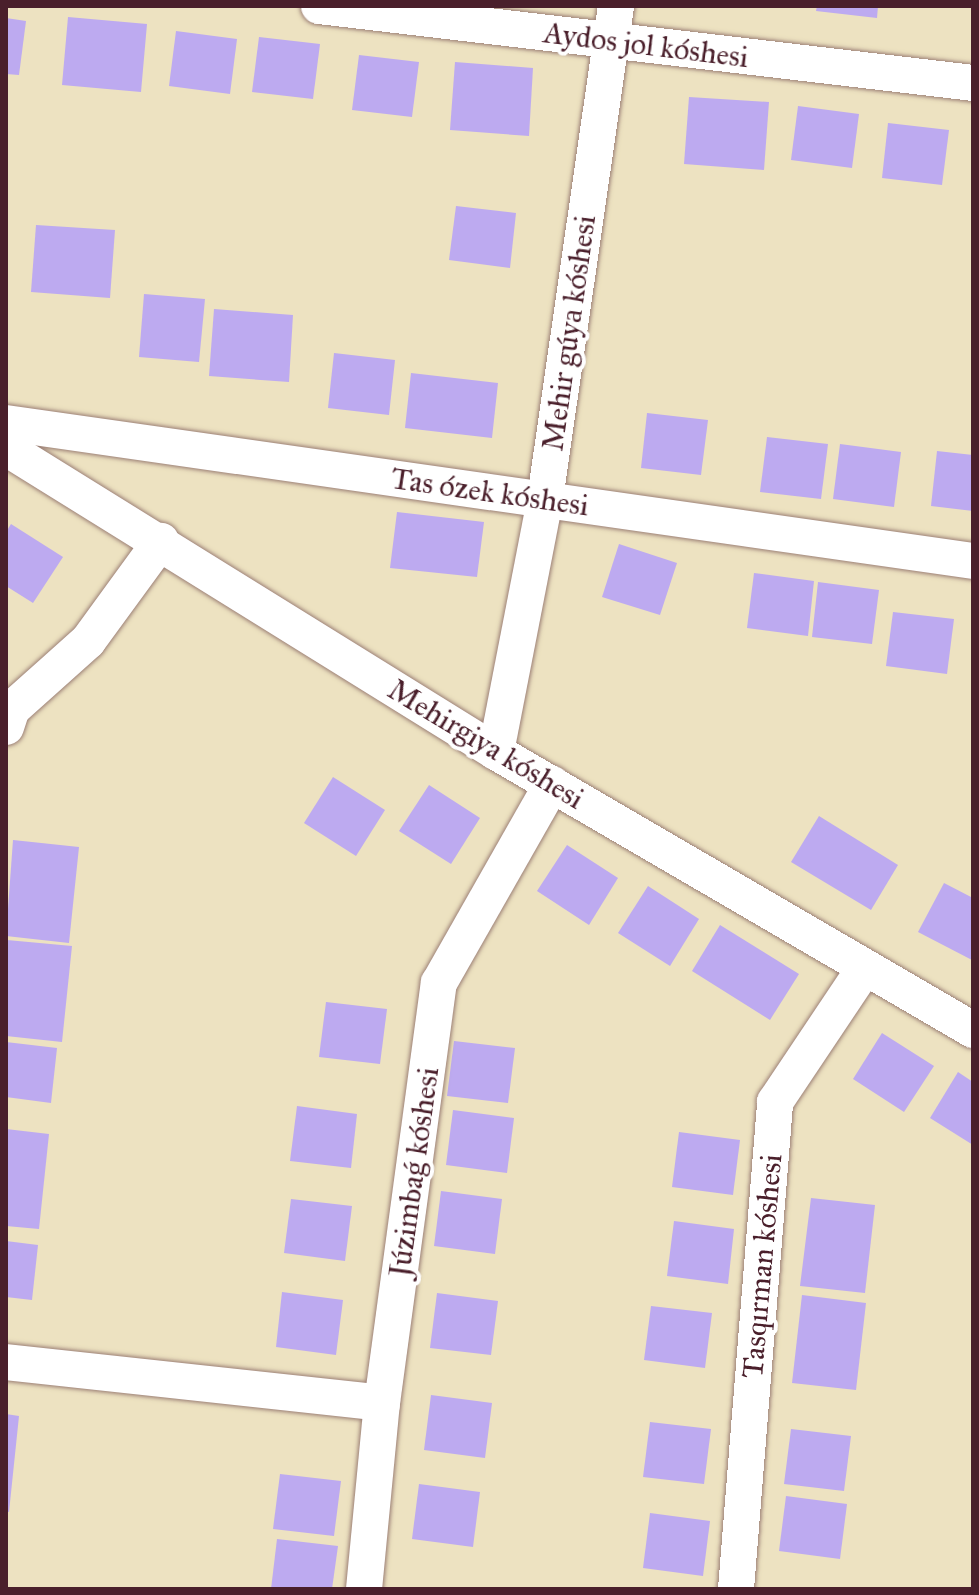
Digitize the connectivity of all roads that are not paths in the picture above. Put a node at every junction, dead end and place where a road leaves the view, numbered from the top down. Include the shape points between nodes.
1 (319, 6) edge
2 (614, 23) edge
3 (973, 83) edge
4 (6, 423) edge
5 (6, 448) edge
6 (545, 499) junction
7 (161, 541) junction
8 (973, 561) edge
9 (6, 727) edge
10 (496, 752) junction
11 (552, 784) junction
12 (864, 969) junction
13 (973, 1030) edge
14 (6, 1362) edge
15 (382, 1403) junction
16 (364, 1589) edge
17 (736, 1589) edge

1 - 2 street, Aydos jol kóshesi
2 - 3 street, Aydos jol kóshesi
2 - 6 street, Mehir gúyа kóshesi
4 - 6 street, Tas ózek kóshesi
5 - 7 street, Mehirgiya kóshesi
6 - 8 street, Tas ózek kóshesi
6 - 10 street, Mehir gúyа kóshesi
7 - 9 street via 88,641 12,709
7 - 10 street, Mehirgiya kóshesi
10 - 11 street, Mehirgiya kóshesi
11 - 12 street, Mehirgiya kóshesi
11 - 15 street, Júzimbaǵ kóshesi via 439,983
12 - 13 street, Mehirgiya kóshesi
12 - 17 street, Tasqırman kóshesi via 775,1102
14 - 15 street
15 - 16 street, Júzimbaǵ kóshesi

